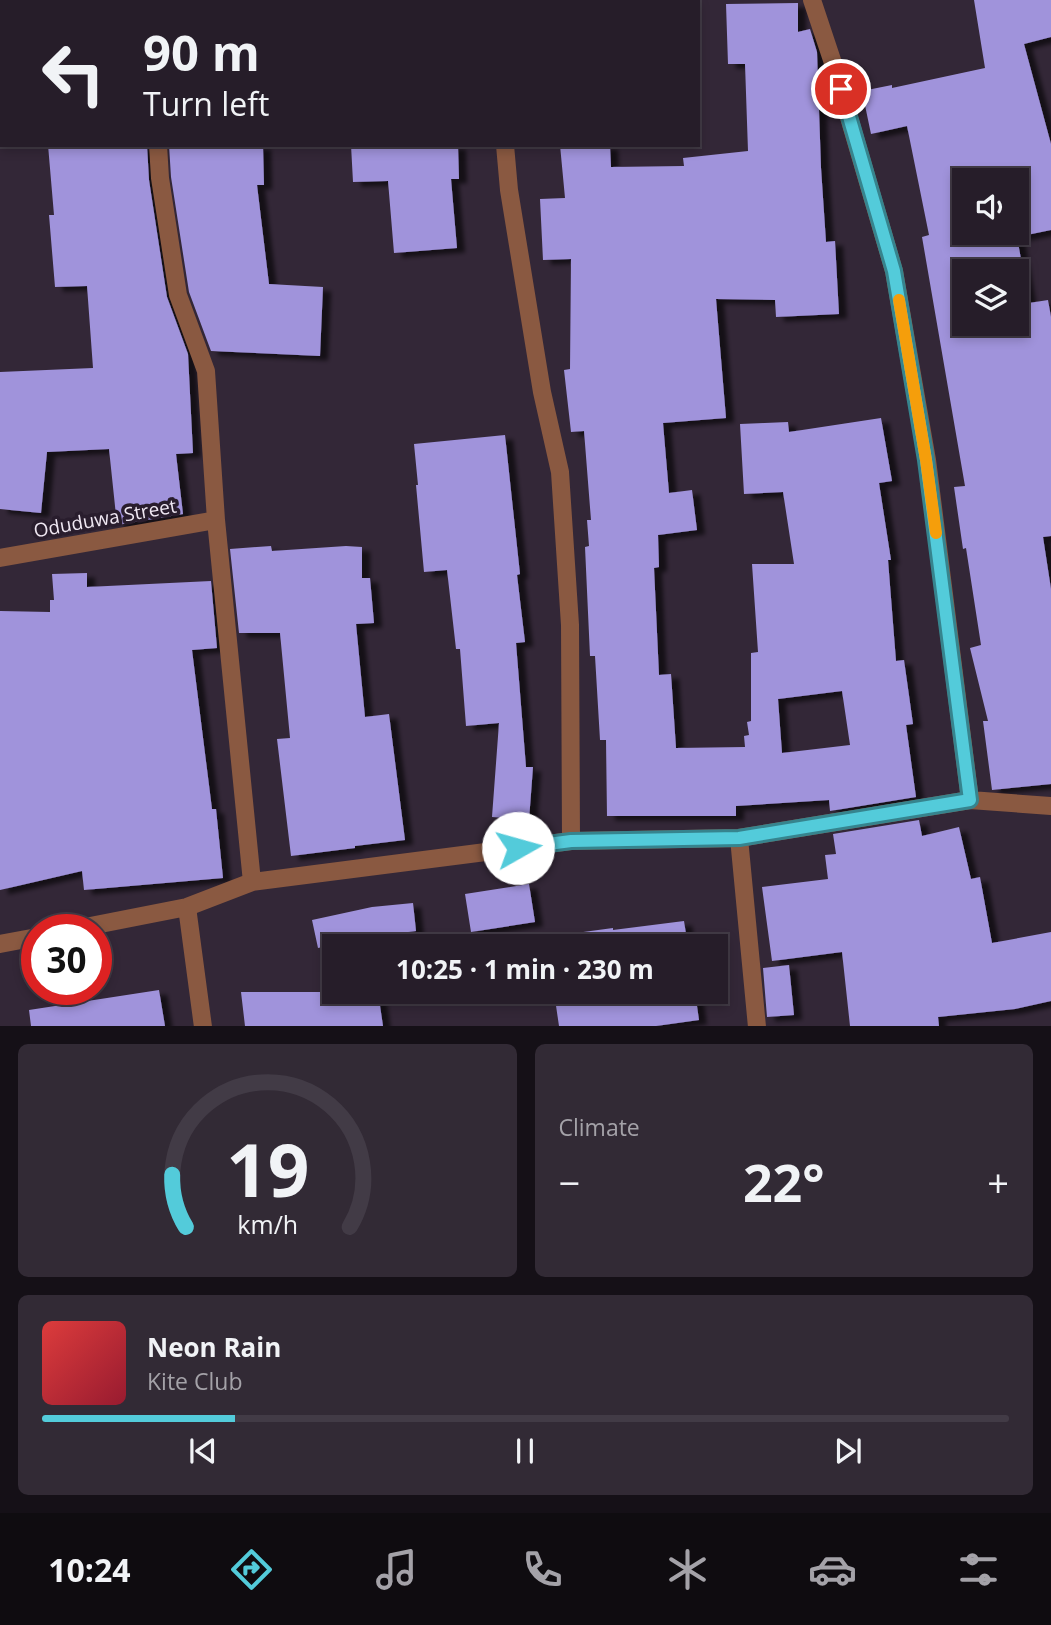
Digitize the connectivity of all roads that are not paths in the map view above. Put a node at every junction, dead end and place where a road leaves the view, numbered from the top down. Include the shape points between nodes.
1 (812, 0) edge
2 (158, 147) edge
3 (505, 147) edge
4 (216, 520) junction
5 (0, 558) edge
6 (970, 800) junction
7 (1051, 806) edge
8 (739, 838) junction
9 (571, 841) junction
10 (252, 883) junction
11 (187, 907) junction
12 (112, 922) edge
13 (21, 940) edge
14 (0, 944) edge
15 (204, 1026) edge
16 (757, 1026) edge

1 - 6 street via 894,271 926,460
2 - 4 street via 178,295 206,370
3 - 9 street via 542,392 560,472 570,625
4 - 5 street, Oduduwa Street
4 - 10 street
6 - 7 street
6 - 8 street
8 - 9 street
8 - 16 street
9 - 10 street
10 - 11 street
11 - 12 street
11 - 15 street
13 - 14 street

